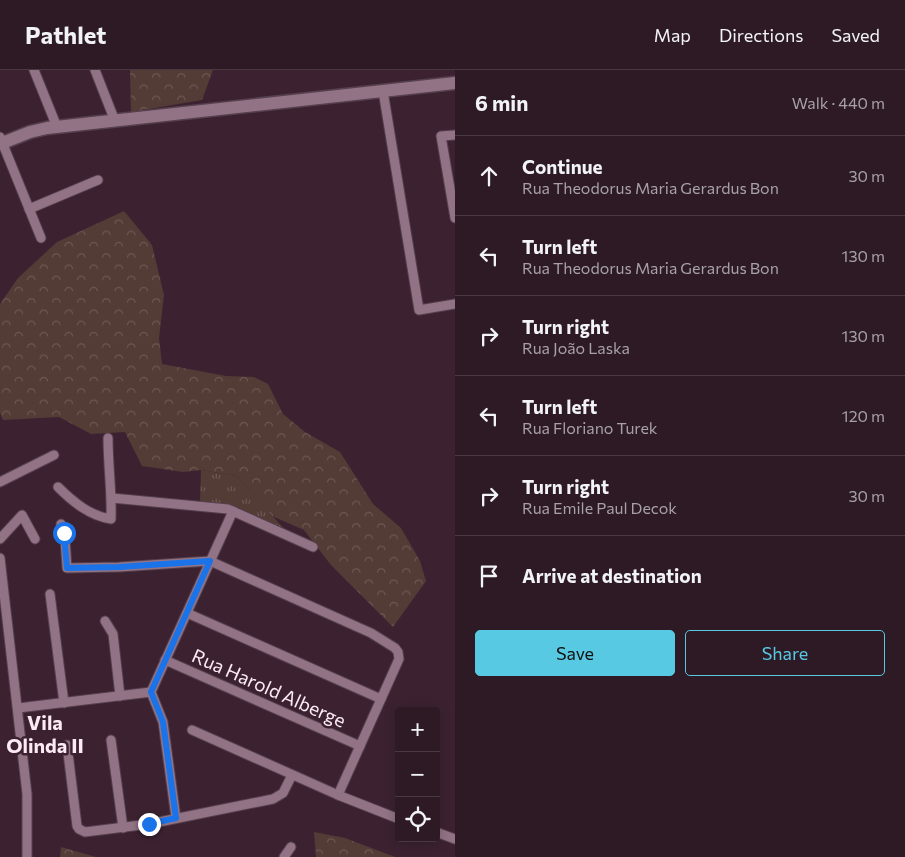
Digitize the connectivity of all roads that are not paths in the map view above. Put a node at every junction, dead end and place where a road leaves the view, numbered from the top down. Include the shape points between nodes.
1 (34, 70) edge
2 (95, 70) edge
3 (455, 83) edge
4 (383, 91) junction
5 (115, 120) junction
6 (58, 127) junction
7 (455, 135) edge
8 (1, 141) edge
9 (98, 180) dead end
10 (29, 208) junction
11 (455, 218) edge
12 (41, 238) dead end
13 (455, 304) edge
14 (108, 438) dead end
15 (54, 455) dead end
16 (0, 482) edge
17 (58, 487) dead end
18 (112, 498) junction
19 (233, 510) junction
20 (61, 524) dead end
21 (35, 539) dead end
22 (0, 540) edge
23 (313, 546) dead end
24 (0, 558) edge
25 (210, 561) junction
26 (50, 594) dead end
27 (187, 613) junction
28 (105, 620) dead end
29 (166, 660) junction
30 (151, 692) junction
31 (120, 696) junction
32 (381, 699) junction
33 (64, 703) junction
34 (18, 708) junction
35 (192, 730) dead end
36 (111, 740) dead end
37 (68, 745) dead end
38 (360, 746) junction
39 (292, 775) junction
40 (338, 796) junction
41 (395, 817) edge
42 (176, 818) junction
43 (123, 828) junction
44 (440, 833) edge
45 (455, 839) edge
46 (290, 847) dead end
47 (27, 857) edge
48 (284, 857) edge

1 - 6 street
2 - 5 street
3 - 4 street
4 - 5 street
4 - 13 street via 419,310
5 - 6 street
6 - 8 street
7 - 11 street via 441,136
8 - 10 street
9 - 10 street
10 - 12 street
14 - 18 street
15 - 16 street
17 - 18 street via 83,508 105,518 111,518
18 - 19 street
19 - 23 street
19 - 25 street
20 - 25 street via 67,568
21 - 22 street via 22,515
24 - 34 street
25 - 27 street
25 - 32 street via 391,644 398,652 398,659
26 - 33 street
27 - 29 street
27 - 32 street
28 - 31 street via 113,634
29 - 30 street
29 - 38 street, Rua Harold Alberge
30 - 31 street
30 - 42 street via 163,722
31 - 33 street
32 - 38 street
33 - 34 street
34 - 47 street via 27,794
35 - 39 street
36 - 43 street
37 - 43 street via 79,829 85,832
38 - 40 street
39 - 40 street
39 - 42 street via 283,793 273,799
40 - 41 street
42 - 43 street
44 - 45 street
46 - 48 street

